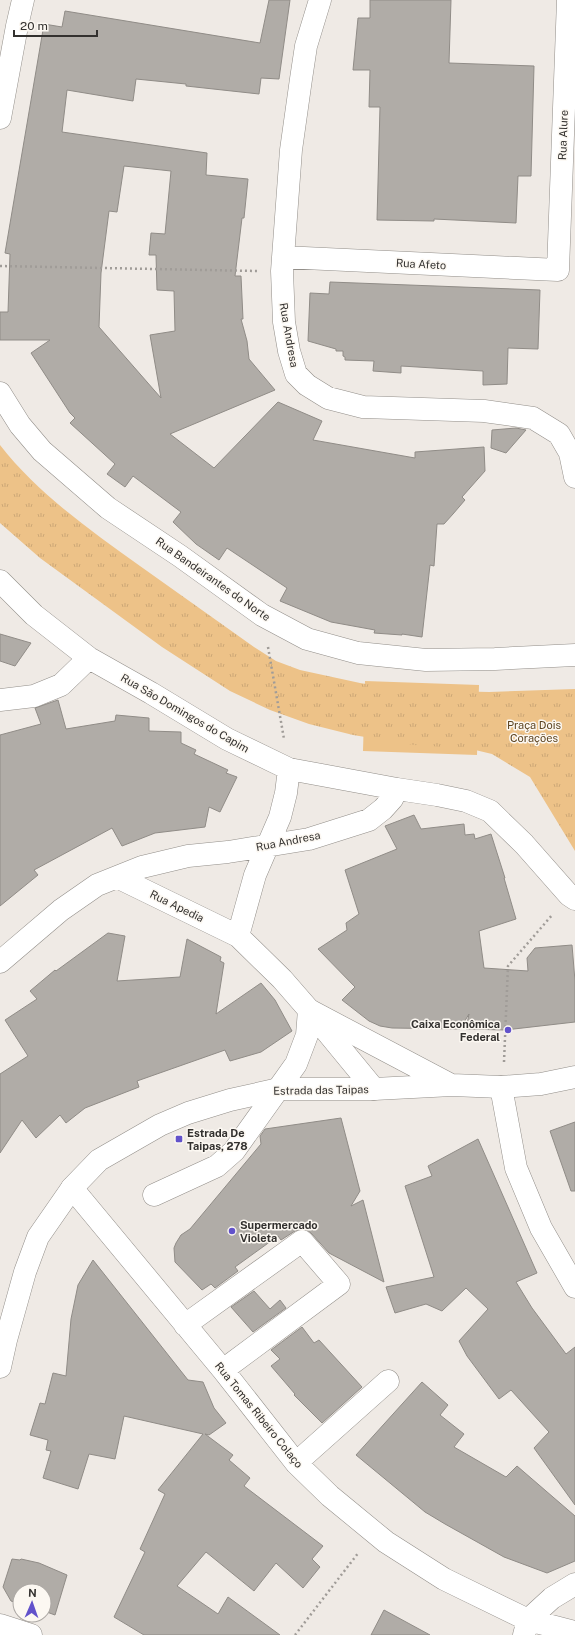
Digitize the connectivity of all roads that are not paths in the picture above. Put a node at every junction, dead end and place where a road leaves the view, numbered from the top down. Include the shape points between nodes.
1 (23, 0) edge
2 (320, 0) edge
3 (568, 0) edge
4 (0, 118) edge
5 (283, 264) junction
6 (558, 270) joint
7 (0, 393) edge
8 (575, 477) edge
9 (0, 581) edge
10 (575, 655) edge
11 (89, 658) junction
12 (0, 700) edge
13 (289, 769) junction
14 (397, 789) junction
15 (268, 846) junction
16 (117, 877) junction
17 (572, 897) edge
18 (238, 936) junction
19 (0, 962) edge
20 (309, 1010) junction
21 (575, 1077) edge
22 (452, 1085) junction
23 (374, 1088) junction
24 (501, 1088) junction
25 (279, 1089) junction
26 (72, 1188) junction
27 (154, 1196) dead end
28 (575, 1286) edge
29 (185, 1324) junction
30 (3, 1339) edge
31 (0, 1367) edge
32 (223, 1370) junction
33 (388, 1381) dead end
34 (296, 1463) junction
35 (575, 1584) edge
36 (0, 1625) edge
37 (526, 1627) edge
38 (575, 1632) edge
39 (31, 1635) edge

1 - 4 street
2 - 5 street, Rua Andresa via 306,46 301,78 291,150
3 - 6 street, Rua Alure
5 - 6 street, Rua Afeto
5 - 8 street, Rua Andresa via 284,322 289,351 296,374 307,385 328,398 363,407 484,411 533,418 559,434 570,453
7 - 10 street, Rua Bandeirantes do Norte via 20,425 42,452 108,508 262,615 307,639 358,653 426,660
9 - 11 street, Rua São Domingos do Capim via 34,615
11 - 12 street via 61,685 34,696
11 - 13 street, Rua São Domingos do Capim via 227,739
13 - 14 street, Rua São Domingos do Capim
13 - 15 street via 284,799
14 - 15 street, Rua Andresa via 383,809 369,820 309,839
14 - 17 street via 466,801 490,812 524,844
15 - 16 street, Rua Andresa via 188,856 142,867
15 - 18 street via 256,875
16 - 18 street, Rua Apedia
16 - 19 street, Rua Andresa via 97,885 61,910
18 - 20 street, Rua Apedia
20 - 22 street
20 - 23 street, Rua Apedia
20 - 25 street via 307,1035 296,1064
21 - 24 street, Estrada das Taipas
22 - 23 street, Estrada das Taipas
22 - 24 street, Estrada das Taipas
23 - 25 street, Estrada das Taipas
24 - 28 street via 516,1168 541,1228
25 - 26 street, Estrada das Taipas via 230,1100 160,1125 99,1160
25 - 27 street via 234,1151 217,1166
26 - 29 street, Rua Tomas Ribeiro Colaço
26 - 30 street, Estrada das Taipas via 38,1237
29 - 32 street, Rua Tomas Ribeiro Colaço
29 - 32 street via 302,1241 338,1284
30 - 31 street, Estrada das Taipas
32 - 34 street, Rua Tomas Ribeiro Colaço
33 - 34 street
34 - 37 street, Rua Tomas Ribeiro Colaço via 330,1496 386,1542
35 - 37 street via 552,1598
36 - 39 street
37 - 38 street, Rua Tomas Ribeiro Colaço

